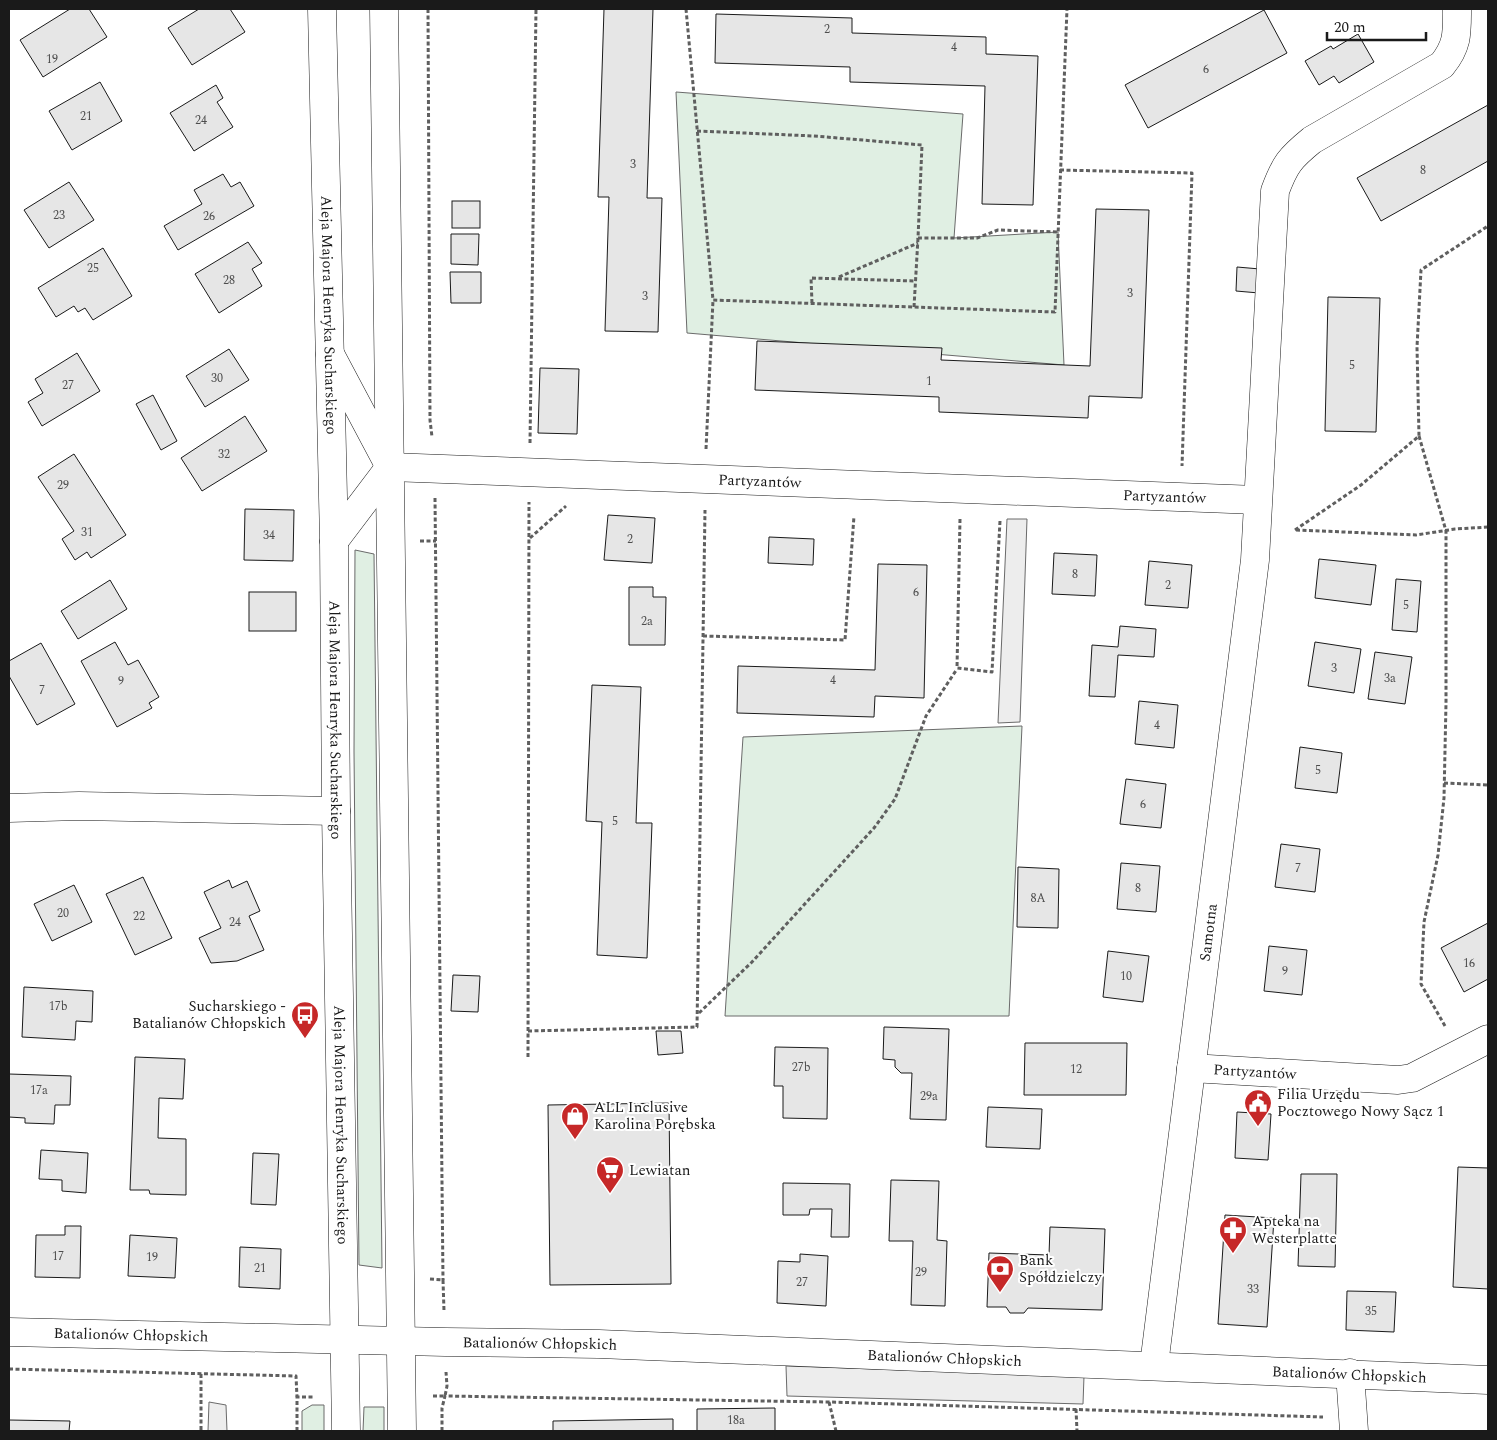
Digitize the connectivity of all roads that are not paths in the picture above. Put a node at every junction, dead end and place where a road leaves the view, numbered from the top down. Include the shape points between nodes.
1 (322, 9) edge
2 (384, 9) edge
3 (1456, 9) edge
4 (330, 354) junction
5 (390, 467) junction
6 (1257, 500) junction
7 (334, 541) junction
8 (9, 808) edge
9 (336, 811) junction
10 (1488, 1039) edge
11 (1191, 1068) junction
12 (9, 1332) edge
13 (345, 1339) junction
14 (401, 1341) junction
15 (1154, 1365) junction
16 (1350, 1373) junction
17 (1488, 1380) edge
18 (346, 1431) edge
19 (402, 1431) edge
20 (1354, 1431) edge

1 - 4 street, Aleja Majora Henryka Sucharskiego
2 - 5 street
3 - 6 street, Samotna via 1457,38 1451,54 1442,65 1312,140 1283,169 1275,191
4 - 5 street
4 - 7 street, Aleja Majora Henryka Sucharskiego
5 - 6 street, Partyzantów
5 - 7 street
5 - 14 street
6 - 11 street, Samotna via 1254,560
7 - 9 street, Aleja Majora Henryka Sucharskiego
8 - 9 street via 79,806
9 - 13 street, Aleja Majora Henryka Sucharskiego
10 - 11 street, Partyzantów via 1412,1078 1398,1080
11 - 15 street, Samotna
12 - 13 street, Batalionów Chłopskich
13 - 14 street, Batalionów Chłopskich
13 - 18 street, Aleja Majora Henryka Sucharskiego
14 - 15 street, Batalionów Chłopskich via 600,1344
14 - 19 street
15 - 16 street, Batalionów Chłopskich
16 - 17 street, Batalionów Chłopskich
16 - 20 street

